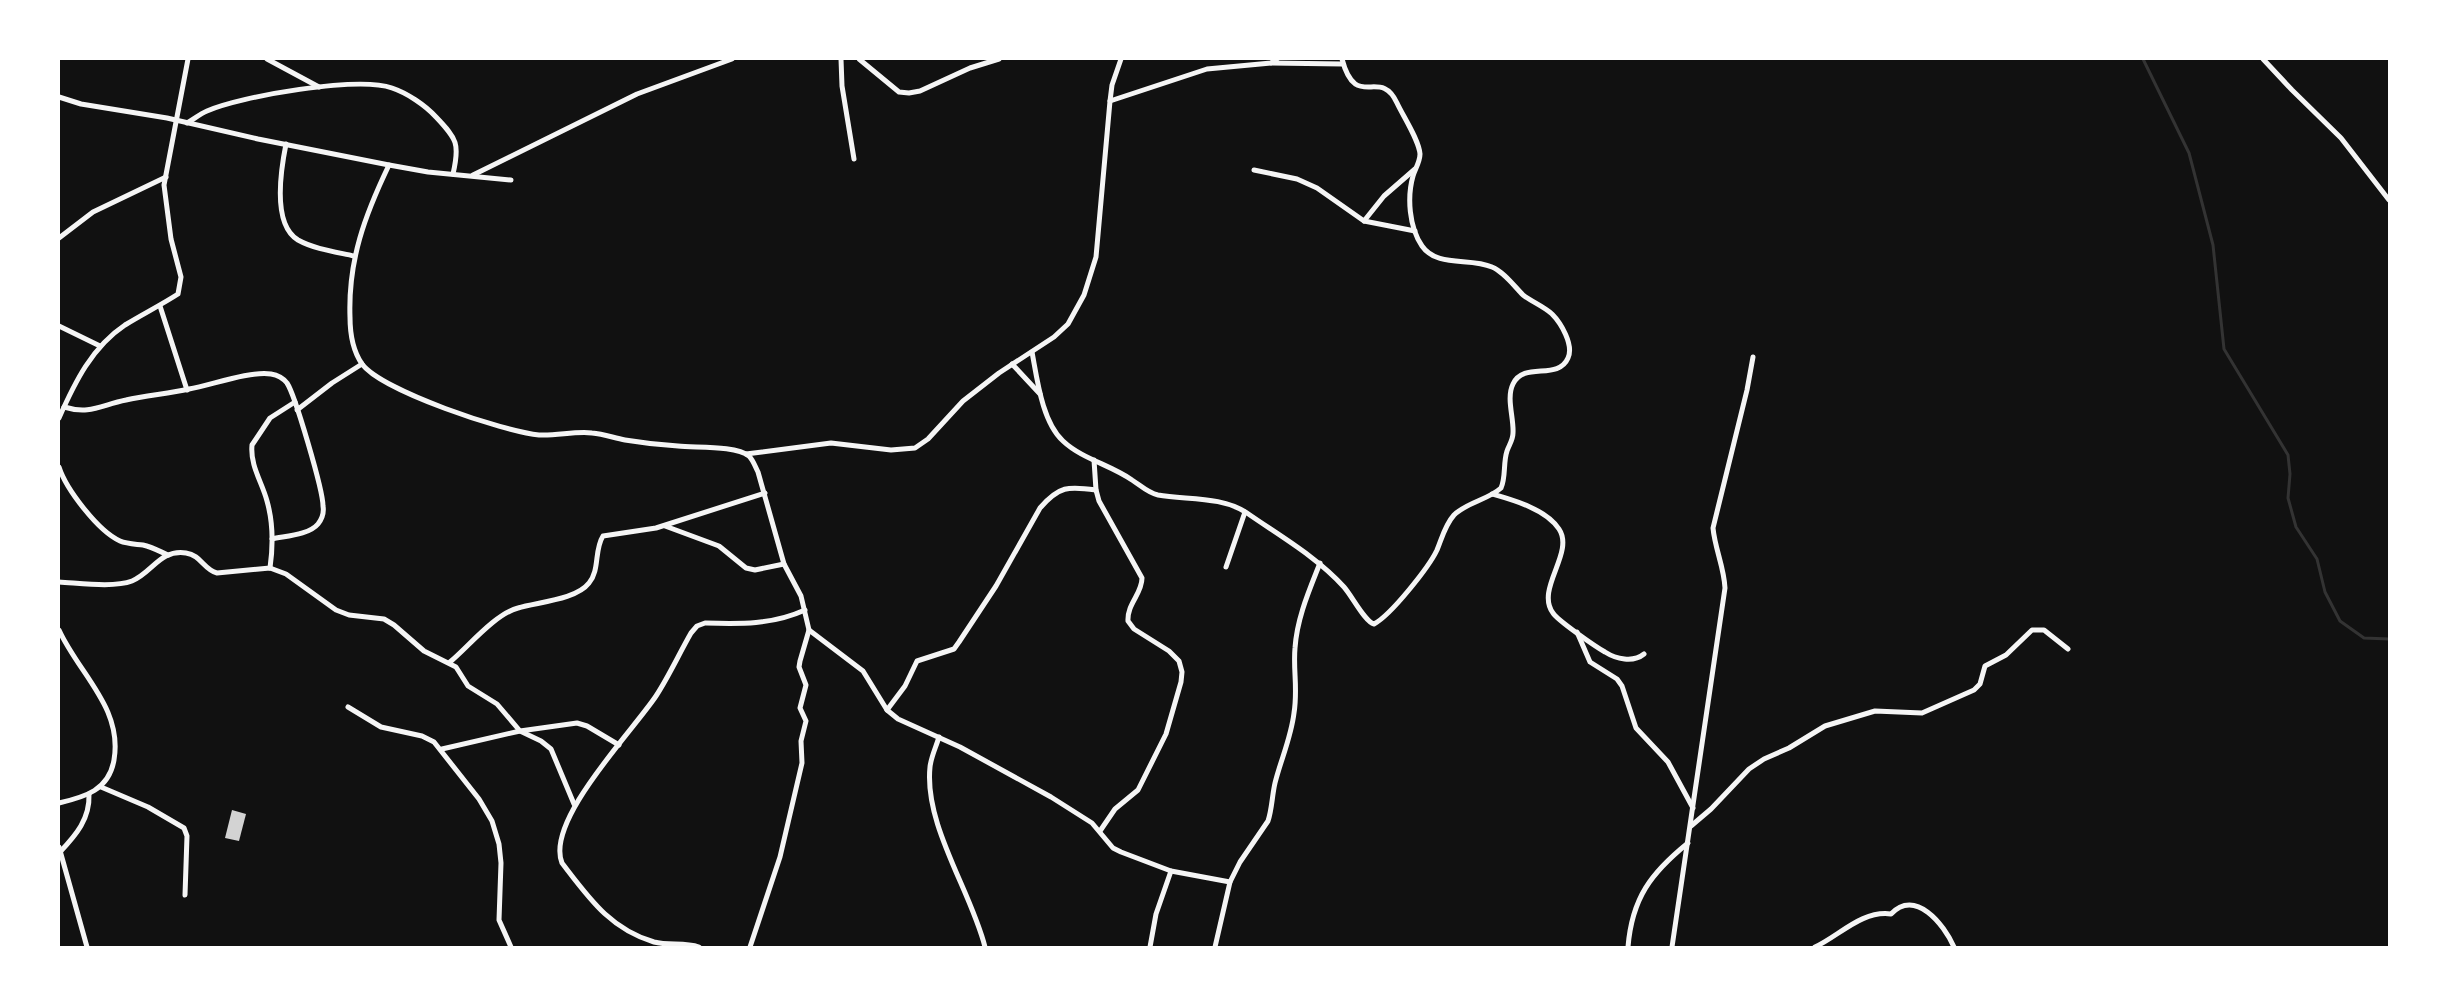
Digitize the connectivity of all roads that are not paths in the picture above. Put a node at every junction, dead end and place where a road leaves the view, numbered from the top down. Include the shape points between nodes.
1 (188, 59) edge
2 (267, 59) edge
3 (732, 59) edge
4 (841, 59) edge
5 (859, 59) edge
6 (999, 59) edge
7 (1121, 59) edge
8 (1277, 59) edge
9 (2263, 59) edge
10 (1343, 62) edge
11 (1271, 63) junction
12 (319, 87) junction
13 (59, 97) edge
14 (1110, 101) junction
15 (177, 121) junction
16 (187, 123) junction
17 (286, 144) junction
18 (854, 159) dead end
19 (389, 165) junction
20 (1415, 169) junction
21 (1254, 170) dead end
22 (453, 174) junction
23 (166, 176) junction
24 (472, 176) junction
25 (511, 180) dead end
26 (2389, 200) edge
27 (1364, 221) junction
28 (1415, 231) junction
29 (59, 238) edge
30 (354, 256) junction
31 (160, 306) junction
32 (59, 326) edge
33 (100, 346) junction
34 (1032, 352) junction
35 (1753, 357) dead end
36 (362, 364) junction
37 (1012, 364) junction
38 (187, 390) junction
39 (1040, 394) junction
40 (295, 402) junction
41 (64, 407) junction
42 (297, 410) junction
43 (59, 418) edge
44 (746, 454) junction
45 (1094, 460) junction
46 (59, 467) edge
47 (1096, 490) junction
48 (765, 493) junction
49 (1491, 494) junction
50 (1245, 512) junction
51 (664, 526) junction
52 (272, 539) junction
53 (168, 555) junction
54 (784, 564) junction
55 (1320, 564) junction
56 (1226, 567) dead end
57 (270, 568) junction
58 (59, 582) edge
59 (805, 610) junction
60 (59, 630) edge
61 (809, 630) junction
62 (1577, 632) junction
63 (2068, 649) dead end
64 (1644, 654) dead end
65 (450, 662) junction
66 (348, 707) dead end
67 (887, 710) junction
68 (520, 731) junction
69 (940, 737) junction
70 (619, 745) junction
71 (442, 749) junction
72 (102, 787) junction
73 (89, 794) junction
74 (59, 803) edge
75 (574, 804) junction
76 (1694, 808) junction
77 (1691, 826) junction
78 (1100, 831) junction
79 (1688, 842) junction
80 (59, 849) edge
81 (1171, 870) junction
82 (1230, 882) junction
83 (185, 895) dead end
84 (87, 947) edge
85 (511, 947) edge
86 (699, 947) edge
87 (750, 947) edge
88 (985, 947) edge
89 (1150, 947) edge
90 (1215, 947) edge
91 (1628, 947) edge
92 (1672, 947) edge
93 (1815, 947) edge
94 (1954, 947) edge

1 - 15 street
2 - 12 street
3 - 24 street via 637,94
4 - 18 street
5 - 6 street via 899,92 909,93
7 - 14 street
8 - 11 street
9 - 26 street via 2341,138
10 - 11 street
10 - 20 street via 1348,79 1354,84 1382,87 1395,98 1420,152
11 - 14 street via 1207,69
12 - 16 street via 230,104 207,111
12 - 22 street via 372,84 392,88 414,100 434,115 458,146
13 - 15 street
14 - 34 street via 1096,257 1091,276 1078,309 1068,324
15 - 16 street
15 - 23 street
16 - 17 street
17 - 19 street
17 - 30 street via 280,193 282,211 292,234 312,245
19 - 22 street
19 - 30 street via 364,220
20 - 27 street via 1384,196
20 - 28 street via 1411,213
21 - 27 street via 1297,179 1317,188
22 - 24 street
23 - 29 street via 93,212
23 - 31 street via 165,206 181,283 178,294
24 - 25 street
27 - 28 street
28 - 49 street via 1423,247 1433,257 1488,265 1498,270 1526,297 1550,313 1568,342 1569,355 1564,363 1554,369 1522,374 1513,384 1512,439 1503,484
30 - 36 street via 349,296 350,324
31 - 33 street via 124,326
31 - 38 street
32 - 33 street
33 - 41 street via 82,371
34 - 37 street
34 - 39 street
35 - 76 street via 1713,528 1725,588
36 - 42 street
36 - 44 street via 378,377 429,402 499,426 538,435 592,433 624,440
37 - 39 street
37 - 44 street via 963,401 928,439 915,448 891,450 831,443
38 - 40 street via 269,374 286,381
38 - 41 street via 126,400 91,411
39 - 45 street via 1060,438
40 - 42 street
40 - 52 street via 270,418 252,445 256,474 268,502
41 - 43 street
42 - 52 street via 319,483 322,517 317,526 306,531
44 - 48 street via 753,462
45 - 47 street
45 - 50 street via 1121,472 1153,493 1224,503
46 - 53 street via 66,486 112,537
47 - 67 street via 1072,486 1057,491 1040,508 996,586 959,642 954,648 917,661 905,686
47 - 78 street via 1104,511 1142,575 1141,586 1128,612 1130,625 1170,651 1179,661 1182,672 1179,694 1166,734 1138,790 1115,809
48 - 51 street
48 - 54 street
49 - 55 street via 1452,517 1436,552 1415,582 1374,624 1366,620 1355,600
49 - 62 street via 1514,500 1560,529 1563,545 1552,580 1550,607
50 - 55 street
50 - 56 street
51 - 54 street via 719,546 746,568 756,570
51 - 65 street via 603,536 594,575 587,586 549,602 502,614
52 - 57 street
53 - 57 street via 178,552 194,555 218,574
53 - 58 street via 131,581
54 - 59 street
55 - 82 street via 1298,628 1294,658 1297,691 1294,713 1268,821
57 - 65 street via 286,574 336,610 349,615 384,618 424,651
59 - 61 street
59 - 70 street via 761,623 705,623 697,626 656,695
60 - 72 street via 105,703 115,728 112,772
61 - 67 street via 863,671
61 - 87 street via 799,667 806,685 800,708 806,720 801,741 802,763 780,857
62 - 64 street via 1612,656 1630,659
62 - 76 street via 1590,662 1622,686 1636,728 1668,762
63 - 77 street via 2044,630 2032,630 2006,654 1985,666 1980,684 1974,690 1922,713 1875,711 1825,726 1749,769
65 - 68 street via 468,686 497,704
66 - 71 street via 381,727 422,736
67 - 69 street via 898,719
68 - 70 street via 577,724 587,726
68 - 71 street
68 - 75 street via 550,749
69 - 78 street via 1051,797
69 - 88 street via 930,766 935,811
70 - 75 street
71 - 85 street via 492,821 501,863 498,920
72 - 73 street
72 - 83 street via 148,807 184,828 188,836
73 - 74 street
73 - 80 street via 87,814 72,838
75 - 86 street via 559,855 605,915 649,940
76 - 77 street
77 - 79 street
78 - 81 street via 1106,841 1121,852
79 - 91 street via 1649,879 1630,924
79 - 92 street
80 - 84 street
81 - 82 street
81 - 89 street via 1156,914
82 - 90 street
93 - 94 street via 1866,916 1891,914 1897,906 1907,904 1932,915

